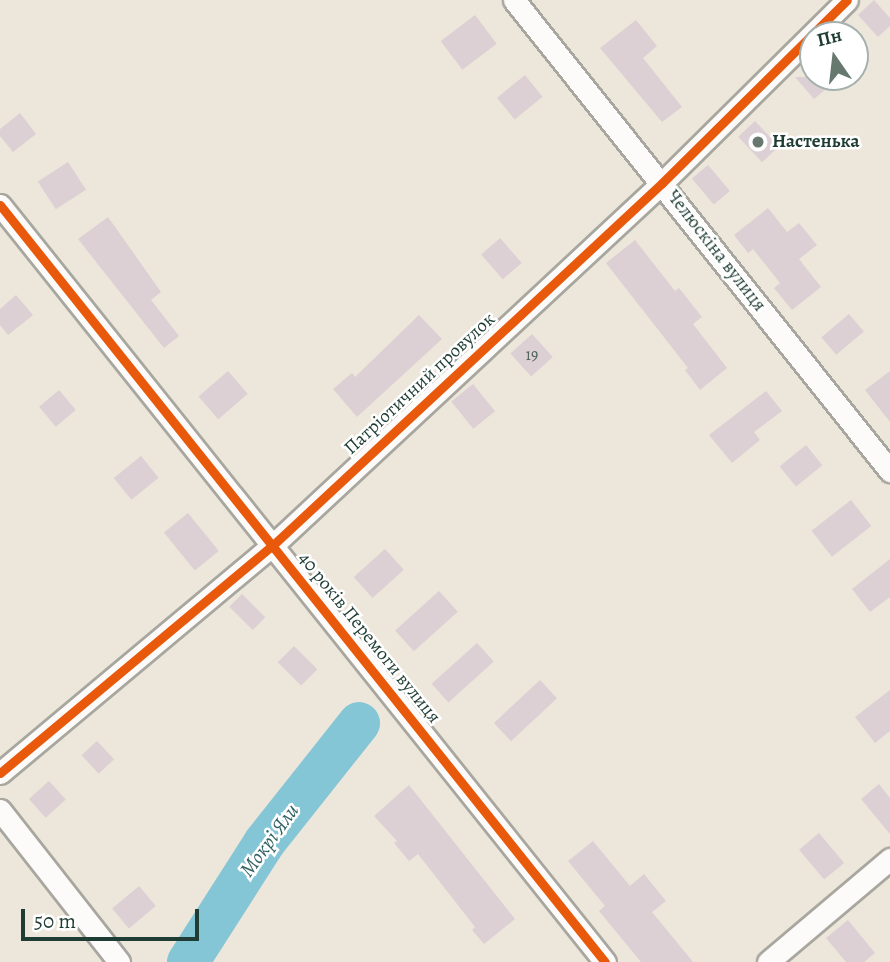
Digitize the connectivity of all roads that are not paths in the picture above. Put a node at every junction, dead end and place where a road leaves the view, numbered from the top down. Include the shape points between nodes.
1 (514, 0) edge
2 (847, 0) edge
3 (662, 183) junction
4 (0, 205) edge
5 (890, 471) edge
6 (273, 545) junction
7 (0, 773) edge
8 (0, 810) edge
9 (890, 859) edge
10 (119, 962) edge
11 (605, 962) edge
12 (768, 962) edge

1 - 3 street, Челюскіна вулиця
2 - 3 street, Патріотичний провулок
3 - 5 street, Челюскіна вулиця
3 - 6 street, Патріотичний провулок
4 - 6 street, 40 років Перемоги вулиця
6 - 7 street, Патріотичний провулок
6 - 11 street, 40 років Перемоги вулиця
8 - 10 street
9 - 12 street

